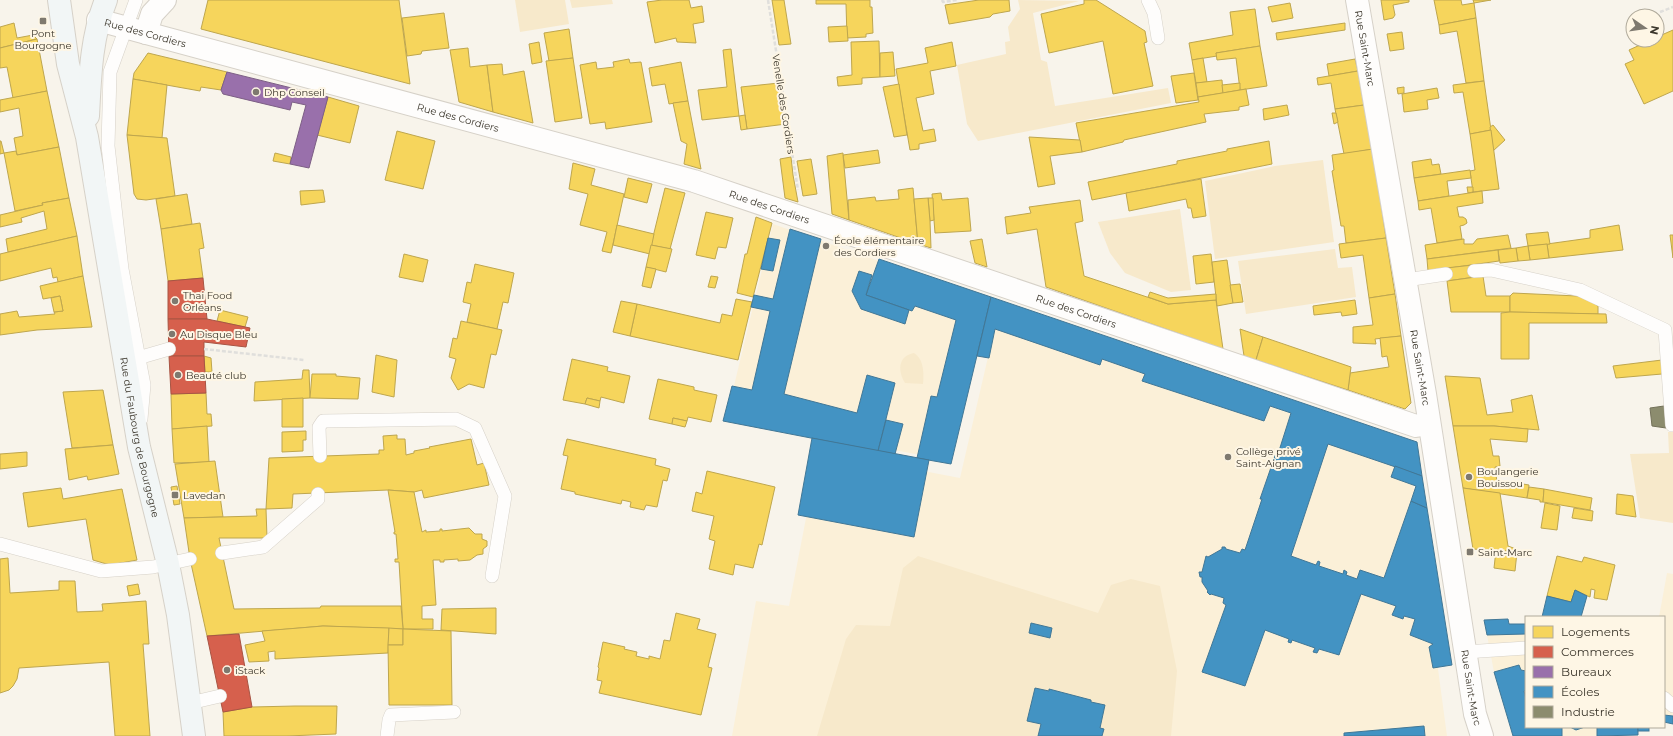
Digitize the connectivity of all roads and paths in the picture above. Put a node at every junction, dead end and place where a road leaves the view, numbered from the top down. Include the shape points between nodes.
1 (59, 0) edge
2 (136, 0) edge
3 (165, 0) edge
4 (768, 0) edge
5 (942, 0) edge
6 (957, 0) edge
7 (1148, 0) edge
8 (1357, 0) edge
9 (102, 10) edge
10 (136, 30) junction
11 (1158, 38) dead end
12 (87, 138) junction
13 (799, 196) dead end
14 (1474, 271) dead end
15 (1446, 274) dead end
16 (1406, 280) junction
17 (168, 349) dead end
18 (204, 350) dead end
19 (132, 360) junction
20 (304, 360) dead end
21 (1429, 424) junction
22 (1672, 425) edge
23 (320, 456) dead end
24 (318, 494) dead end
25 (0, 544) edge
26 (222, 553) dead end
27 (190, 559) dead end
28 (168, 564) junction
29 (492, 576) dead end
30 (1525, 648) edge
31 (1465, 652) junction
32 (220, 696) dead end
33 (1665, 699) edge
34 (190, 703) junction
35 (1673, 706) edge
36 (454, 712) dead end
37 (194, 736) edge
38 (387, 736) edge
39 (1482, 736) edge

1 - 12 main road, Rue du Faubourg de Bourgogne via 68,64
2 - 10 lane
3 - 10 street
4 - 13 path, Venelle des Cordiers
5 - 6 path
7 - 11 lane via 1154,13
8 - 16 street, Rue Saint-Marc
9 - 10 street, Rue des Cordiers
9 - 12 main road, Rue du Faubourg de Bourgogne via 91,62
10 - 19 lane via 110,72 108,146
10 - 21 street, Rue des Cordiers via 694,181 1416,426
12 - 19 main road, Rue du Faubourg de Bourgogne
14 - 22 lane via 1491,270 1580,290 1665,330
15 - 16 lane
16 - 21 street, Rue Saint-Marc
17 - 19 lane
18 - 20 path
19 - 28 main road, Rue du Faubourg de Bourgogne via 139,447
21 - 31 street, Rue Saint-Marc
23 - 29 lane via 319,427 323,421 456,419 475,428 505,496
24 - 26 lane via 318,499 264,547
25 - 28 lane via 101,571 153,568
27 - 28 lane
28 - 34 main road, Rue du Faubourg de Bourgogne
30 - 31 lane
31 - 39 street, Rue Saint-Marc via 1475,714
32 - 34 lane
33 - 35 lane
34 - 37 main road, Rue du Faubourg de Bourgogne
36 - 38 lane via 391,714

